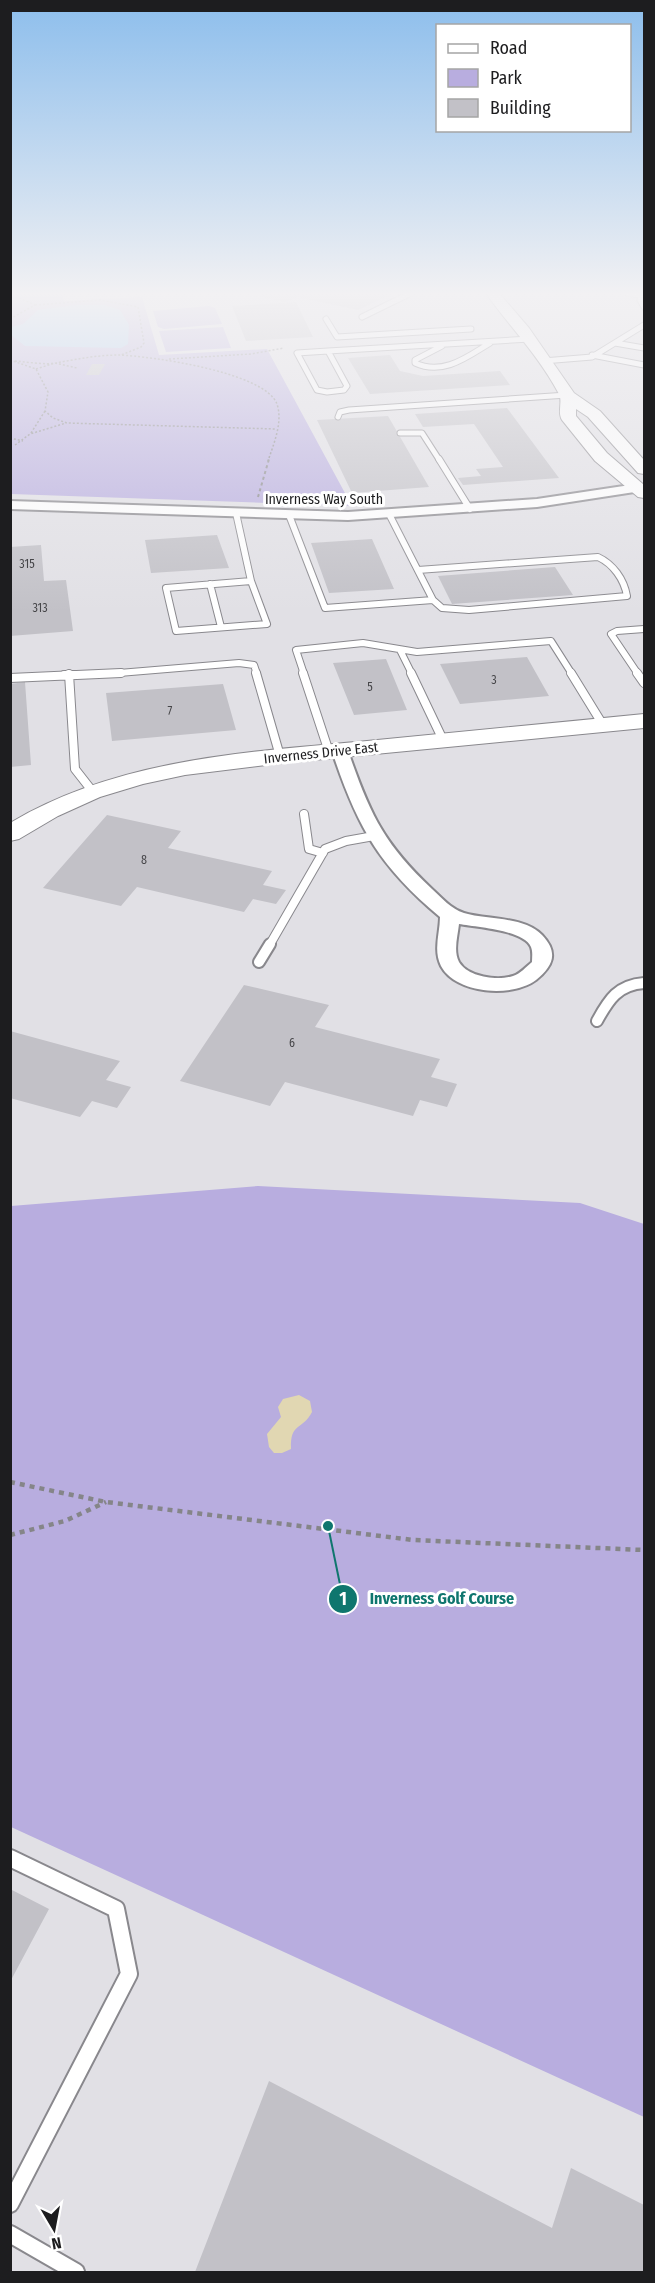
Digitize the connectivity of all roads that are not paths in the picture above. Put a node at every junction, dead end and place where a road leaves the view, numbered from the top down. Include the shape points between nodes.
1 (516, 399) edge
2 (568, 399) edge
3 (573, 399) edge
4 (338, 417) dead end
5 (400, 433) dead end
6 (645, 469) edge
7 (641, 490) edge
8 (10, 505) edge
9 (470, 509) junction
10 (239, 511) junction
11 (389, 514) junction
12 (289, 515) junction
13 (418, 570) junction
14 (251, 581) junction
15 (210, 584) junction
16 (433, 600) junction
17 (221, 627) junction
18 (645, 629) edge
19 (400, 650) junction
20 (69, 674) junction
21 (10, 678) edge
22 (645, 683) edge
23 (645, 721) edge
24 (603, 725) junction
25 (443, 740) junction
26 (334, 751) junction
27 (280, 756) junction
28 (93, 792) junction
29 (304, 814) dead end
30 (10, 834) edge
31 (374, 836) junction
32 (323, 853) junction
33 (449, 914) junction
34 (259, 962) dead end
35 (645, 983) edge
36 (597, 1021) dead end
37 (10, 1858) edge
38 (10, 2204) edge
39 (10, 2234) edge
40 (76, 2272) edge

1 - 4 lane via 349,410 340,412
2 - 7 main road via 568,417 601,458
3 - 6 main road via 594,414
5 - 9 lane via 423,433
7 - 9 street, Inverness Way South
8 - 10 street, Inverness Way South
9 - 11 street, Inverness Way South
10 - 12 street, Inverness Way South
10 - 14 lane
11 - 12 street, Inverness Way South
11 - 13 lane
12 - 16 lane via 325,608
13 - 16 lane
13 - 16 lane via 598,557 606,560 626,588 627,596 470,610 442,608
14 - 15 lane
14 - 17 lane via 267,624
15 - 17 lane
15 - 17 lane via 166,588 176,631
18 - 22 lane via 611,634
19 - 24 lane via 417,652 551,641
19 - 25 lane
19 - 26 lane via 363,643 296,650
20 - 21 lane
20 - 27 lane via 254,665
20 - 28 lane via 75,769
23 - 24 main road, Inverness Drive East
24 - 25 main road, Inverness Drive East
25 - 26 main road, Inverness Drive East
26 - 27 main road, Inverness Drive East
26 - 31 street
27 - 28 main road, Inverness Drive East via 177,769
28 - 30 main road, Inverness Drive East
29 - 32 lane via 309,849
31 - 32 lane via 346,840
31 - 33 street via 397,866
32 - 34 lane
33 - 33 street via 447,958 459,974 500,985 521,981 542,964 536,940 514,927
35 - 36 lane via 629,984 614,992
37 - 38 lane via 116,1909 129,1974
39 - 40 lane

